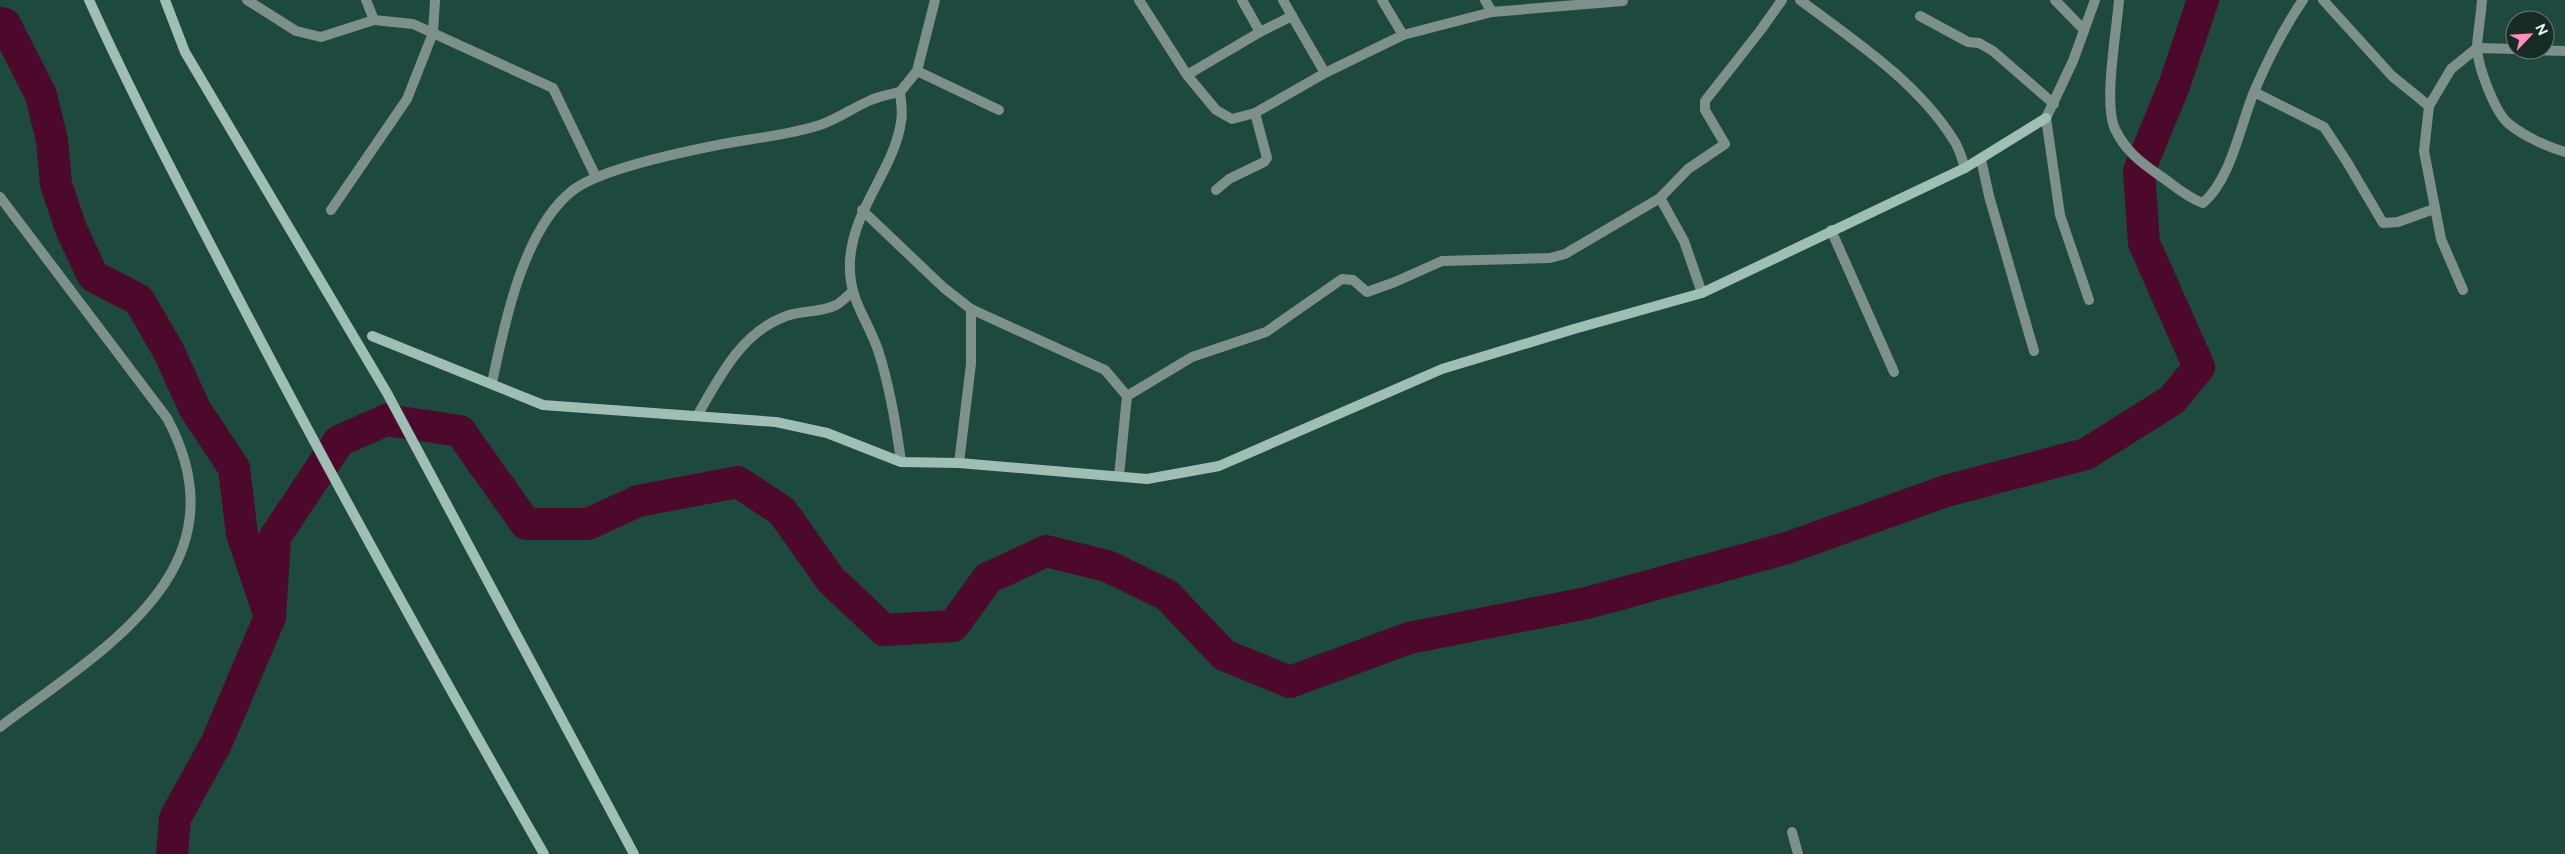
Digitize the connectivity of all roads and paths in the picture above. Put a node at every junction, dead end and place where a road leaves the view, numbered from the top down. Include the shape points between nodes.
1 (89, 0) edge
2 (165, 0) edge
3 (247, 0) edge
4 (366, 0) edge
5 (435, 0) edge
6 (935, 0) edge
7 (1139, 0) edge
8 (1242, 0) edge
9 (1283, 0) edge
10 (1382, 0) edge
11 (1485, 0) edge
12 (1623, 0) edge
13 (1782, 0) edge
14 (1800, 0) edge
15 (2055, 0) edge
16 (2094, 0) edge
17 (2119, 0) edge
18 (2304, 0) edge
19 (2322, 0) edge
20 (2482, 0) edge
21 (1492, 12) junction
22 (1292, 16) junction
23 (1920, 16) dead end
24 (374, 20) junction
25 (2084, 30) junction
26 (1260, 32) junction
27 (433, 33) junction
28 (1403, 35) junction
29 (2477, 48) junction
30 (2505, 49) edge
31 (917, 71) junction
32 (1325, 73) junction
33 (1187, 75) junction
34 (900, 92) junction
35 (2254, 92) junction
36 (2054, 104) junction
37 (2429, 106) junction
38 (999, 110) dead end
39 (1255, 113) junction
40 (2046, 118) junction
41 (2565, 152) edge
42 (1981, 159) junction
43 (1965, 168) junction
44 (596, 177) junction
45 (1216, 190) dead end
46 (0, 197) edge
47 (1660, 198) junction
48 (2434, 209) junction
49 (331, 210) dead end
50 (862, 210) junction
51 (1831, 230) junction
52 (2462, 290) dead end
53 (851, 292) junction
54 (1702, 293) junction
55 (2089, 300) dead end
56 (971, 309) junction
57 (372, 336) dead end
58 (2034, 351) dead end
59 (1894, 372) dead end
60 (492, 383) junction
61 (1127, 396) junction
62 (697, 416) junction
63 (901, 462) junction
64 (959, 463) junction
65 (1119, 476) junction
66 (0, 727) edge
67 (1792, 832) dead end
68 (544, 854) edge
69 (634, 854) edge
70 (1798, 854) edge

1 - 68 main road via 123,76 302,420
2 - 69 main road via 185,52 387,393
3 - 24 street via 296,31 321,37
4 - 24 street
5 - 27 street
6 - 31 street
7 - 33 street
8 - 26 street
9 - 22 street
10 - 28 street
11 - 21 street
12 - 21 street
13 - 47 street via 1705,101 1706,110 1725,144 1688,169
14 - 43 street via 1883,62 1925,103 1954,140
15 - 25 street
16 - 25 street
17 - 35 street via 2111,112 2114,127 2135,158 2190,198 2203,203 2221,181
18 - 35 street via 2284,28
19 - 37 street via 2392,76
20 - 29 street
21 - 28 street
22 - 26 street
22 - 32 street
23 - 36 street via 1968,42 1980,43 1993,51
24 - 27 street via 413,24
25 - 36 street
26 - 33 street
27 - 44 street via 553,88
27 - 49 street via 408,98
28 - 32 street
29 - 30 street
29 - 37 street via 2451,68
29 - 41 street via 2483,79 2508,124
31 - 34 street
31 - 38 street
32 - 39 street
33 - 39 street via 1216,110 1232,119
34 - 44 street via 872,99 821,125 693,150
34 - 50 street via 901,121 895,144
35 - 48 street via 2324,127 2383,224
36 - 40 street
37 - 48 street via 2424,151
39 - 45 street via 1267,158
40 - 42 main road
40 - 55 street via 2060,215
42 - 43 main road
42 - 58 street via 1988,196
43 - 51 main road
44 - 60 street via 572,190 541,228 506,314
46 - 66 street via 167,418 179,441 187,470 192,512 184,549 159,595 106,648
47 - 54 street via 1684,242
47 - 61 street via 1564,254 1550,258 1442,261 1367,292 1353,280 1342,279 1266,332 1192,357
48 - 52 street via 2441,239
50 - 53 street via 850,259
50 - 56 street via 944,288
51 - 54 main road
51 - 59 street
53 - 62 street via 836,304 780,318 757,334 730,358
53 - 63 street via 877,348 892,398
54 - 65 main road via 1442,369 1219,466 1147,479
56 - 61 street via 1105,370
56 - 64 street via 971,364
57 - 60 main road
60 - 62 main road via 544,405
61 - 65 street
62 - 63 main road via 776,422 827,433
63 - 64 main road
64 - 65 main road
67 - 70 street

